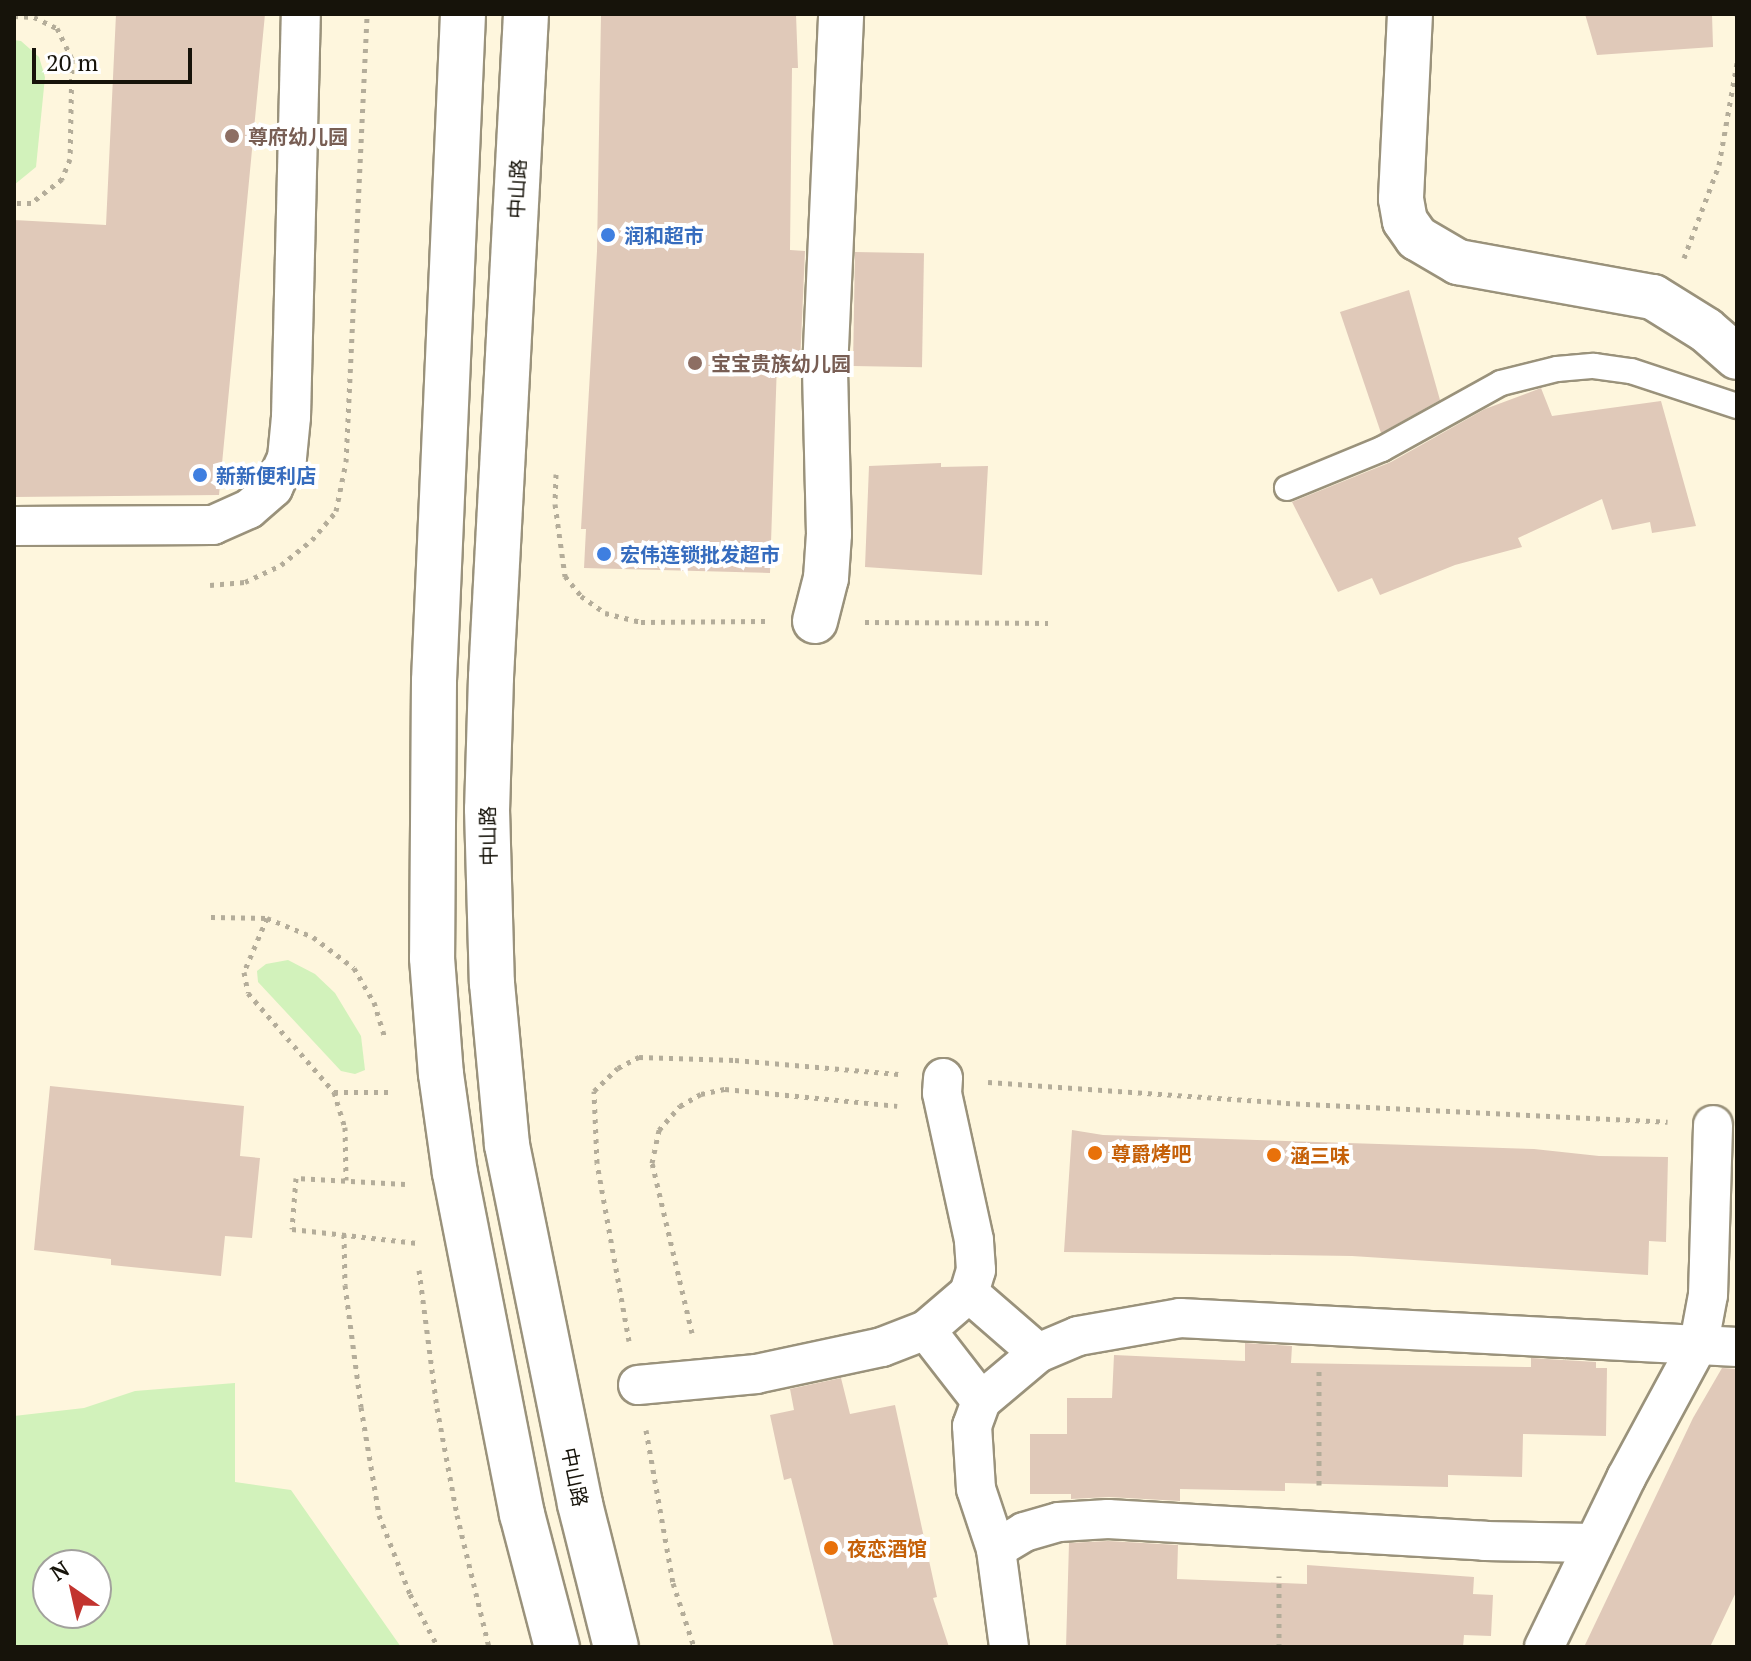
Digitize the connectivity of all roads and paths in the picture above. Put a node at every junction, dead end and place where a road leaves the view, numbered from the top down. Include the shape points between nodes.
1 (301, 14) edge
2 (463, 14) edge
3 (526, 14) edge
4 (841, 14) edge
5 (1410, 14) edge
6 (14, 16) edge
7 (1737, 63) edge
8 (14, 203) edge
9 (1675, 308) junction
10 (1737, 357) edge
11 (1737, 406) edge
12 (556, 459) dead end
13 (1287, 488) dead end
14 (14, 526) edge
15 (815, 621) junction
16 (1048, 623) dead end
17 (211, 917) dead end
18 (267, 918) junction
19 (387, 1051) dead end
20 (391, 1079) dead end
21 (334, 1092) junction
22 (393, 1092) junction
23 (944, 1095) joint
24 (396, 1108) dead end
25 (1713, 1125) dead end
26 (407, 1169) dead end
27 (346, 1180) junction
28 (416, 1228) dead end
29 (344, 1234) junction
30 (418, 1243) junction
31 (969, 1293) junction
32 (1318, 1325) junction
33 (926, 1330) junction
34 (1699, 1343) junction
35 (1737, 1347) edge
36 (1038, 1353) junction
37 (703, 1380) junction
38 (638, 1385) dead end
39 (981, 1401) junction
40 (1320, 1530) junction
41 (1279, 1531) junction
42 (1593, 1543) junction
43 (996, 1549) junction
44 (438, 1647) edge
45 (489, 1647) edge
46 (557, 1647) edge
47 (616, 1647) edge
48 (1009, 1647) edge
49 (1279, 1647) edge
50 (1544, 1647) edge

1 - 14 street via 291,417 287,458 273,488 249,509 213,525
2 - 46 main road via 434,681 432,958 455,1173 522,1514
3 - 47 main road, 中山路 via 491,677 487,809 492,983 507,1145 580,1504
4 - 15 main road via 825,370 829,534 826,578
5 - 9 main road via 1401,199 1405,221 1417,238 1458,262 1653,297
6 - 8 path via 34,17 57,28 72,59 70,159 62,179 31,203
7 - 9 path via 1719,165 1675,285
9 - 10 main road
11 - 13 lane via 1631,371 1557,369 1501,383 1382,449
12 - 15 path via 555,504 565,576 605,613 641,622
15 - 16 path
17 - 18 path
18 - 19 path via 313,937 354,968 374,1002
18 - 21 path via 244,972 248,993
20 - 22 path
21 - 22 path
21 - 27 path via 345,1127
22 - 24 path
23 - 31 street via 974,1240 976,1270
23 - 37 path via 725,1089 680,1106 659,1130 652,1163
25 - 34 street via 1708,1295
26 - 27 path via 410,1185
27 - 29 path via 296,1178 292,1229
28 - 30 path
29 - 30 path
29 - 44 path via 345,1285 379,1515
30 - 45 path via 422,1316 437,1408
31 - 33 street
31 - 36 street
32 - 34 street
32 - 36 street via 1180,1318 1078,1336
32 - 40 path
33 - 37 street via 854,1355
33 - 39 street
34 - 35 street
34 - 42 street
36 - 39 street
37 - 38 street
39 - 43 street via 972,1426 972,1455 976,1489
40 - 41 street
40 - 42 street
41 - 43 street via 1108,1519 1059,1522 1024,1532
41 - 49 path
42 - 50 street
43 - 48 street

